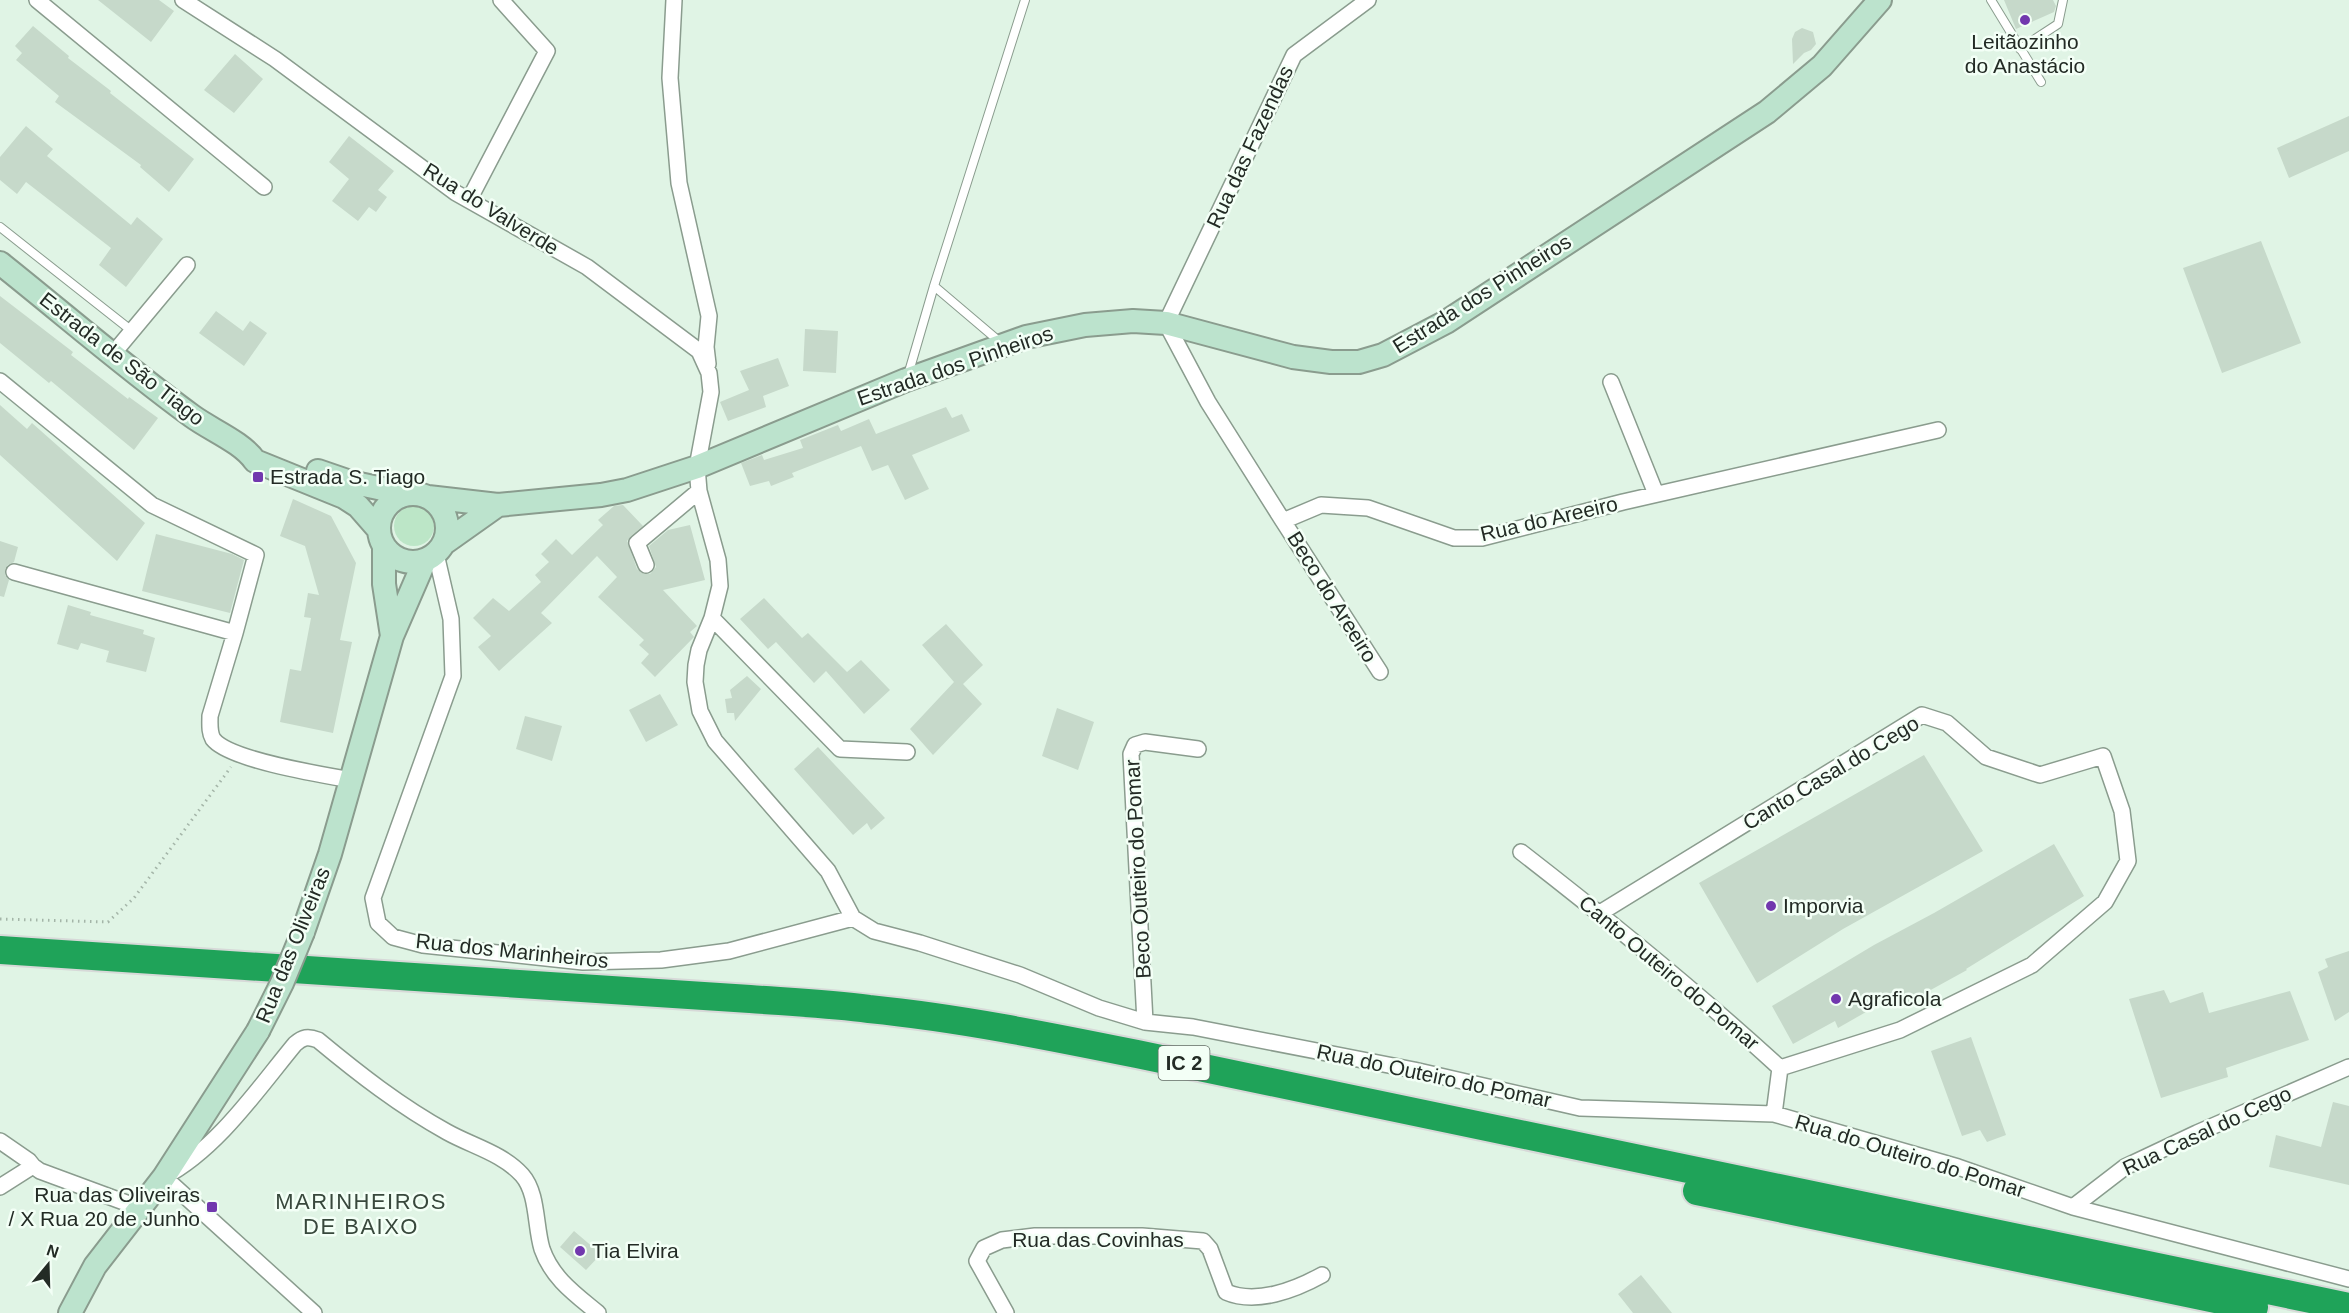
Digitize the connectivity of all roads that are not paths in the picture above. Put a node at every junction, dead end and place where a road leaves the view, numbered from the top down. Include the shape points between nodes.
1 (37, 0) edge
2 (183, 0) edge
3 (501, 0) edge
4 (674, 0) edge
5 (1025, 0) edge
6 (1368, 0) edge
7 (1880, 0) edge
8 (1991, 0) edge
9 (2063, 0) edge
10 (2020, 50) junction
11 (2041, 82) dead end
12 (264, 187) dead end
13 (469, 200) junction
14 (0, 227) edge
15 (0, 262) edge
16 (187, 265) dead end
17 (934, 286) junction
18 (1166, 322) junction
19 (132, 331) junction
20 (1003, 345) junction
21 (112, 355) junction
22 (709, 373) junction
23 (906, 380) junction
24 (0, 381) edge
25 (1611, 382) dead end
26 (1938, 430) dead end
27 (248, 450) junction
28 (697, 467) junction
29 (699, 491) junction
30 (1656, 494) junction
31 (417, 495) junction
32 (498, 505) junction
33 (1283, 521) junction
34 (381, 538) junction
35 (434, 553) junction
36 (646, 565) dead end
37 (14, 572) dead end
38 (712, 618) junction
39 (235, 633) junction
40 (392, 636) junction
41 (1380, 672) dead end
42 (1198, 748) dead end
43 (907, 752) dead end
44 (352, 780) junction
45 (1521, 852) dead end
46 (1600, 913) junction
47 (853, 918) junction
48 (0, 950) edge
49 (0, 968) edge
50 (1145, 1022) junction
51 (2349, 1067) edge
52 (1780, 1068) junction
53 (1774, 1114) junction
54 (0, 1141) edge
55 (33, 1166) junction
56 (164, 1177) junction
57 (0, 1187) edge
58 (2073, 1207) junction
59 (140, 1208) junction
60 (1322, 1275) dead end
61 (2349, 1279) edge
62 (2349, 1307) edge
63 (70, 1313) edge
64 (314, 1313) edge
65 (598, 1313) edge
66 (1006, 1313) edge
67 (2282, 1313) edge

1 - 12 street
2 - 13 street, Rua do Valverde via 275,59
3 - 13 street via 547,51
4 - 22 street via 670,78 679,183 709,316
5 - 17 lane
6 - 18 street, Rua das Fazendas via 1294,55
7 - 18 main road, Estrada dos Pinheiros via 1822,66 1767,112 1446,321 1383,355 1359,362 1313,360
8 - 10 lane
9 - 10 lane via 2058,24
10 - 11 lane
13 - 22 street, Rua do Valverde via 587,267 699,351
14 - 19 lane
15 - 21 main road, Estrada de São Tiago
16 - 19 street
17 - 20 lane
17 - 23 lane
18 - 20 main road, Estrada dos Pinheiros via 1085,325
18 - 33 street via 1208,402
19 - 21 street
20 - 23 main road, Estrada dos Pinheiros
21 - 27 main road, Estrada de São Tiago via 203,424
22 - 28 street, Rua do Valverde via 711,392
23 - 28 main road, Estrada dos Pinheiros
24 - 39 street via 152,505 256,555
25 - 30 street
26 - 30 street, Rua do Areeiro
27 - 31 main road, Estrada de São Tiago via 260,448 350,482
27 - 34 main road, Estrada de São Tiago via 255,461 344,497 357,506
28 - 29 street, Rua do Valverde
28 - 32 main road, Estrada dos Pinheiros via 601,495
29 - 36 street via 637,543
29 - 38 street, Rua do Valverde via 718,560 720,586
30 - 33 street, Rua do Areeiro via 1482,538 1454,538 1368,508 1321,505
31 - 32 main road, Estrada dos Pinheiros
31 - 34 main road via 389,503 383,511
31 - 35 main road via 437,503 447,523 447,534
32 - 35 main road, Estrada dos Pinheiros
33 - 41 street, Beco do Areeiro
34 - 35 main road via 392,554 402,560 413,562
34 - 40 main road
35 - 40 main road, Rua das Oliveiras
35 - 47 street, Rua dos Marinheiros via 451,619 453,676 373,898 378,923 393,937 423,945 583,962 661,960 729,951
37 - 39 street
38 - 43 street via 840,750
38 - 47 street, Rua do Valverde via 696,665 695,682 706,727 828,871
39 - 44 street via 210,716 212,738 239,756
40 - 44 main road, Rua das Oliveiras
42 - 50 street, Beco Outeiro do Pomar via 1145,742 1135,745 1131,754
44 - 56 main road, Rua das Oliveiras, bridge via 327,864 282,983 258,1031
45 - 46 street, Canto Outeiro do Pomar
46 - 52 street, Canto Outeiro do Pomar
46 - 52 street, Canto Casal do Cego via 1922,716 1947,723 1986,757 2040,775 2103,756 2122,811 2128,861 2105,902 2032,965 1900,1030
47 - 50 street, Rua do Outeiro do Pomar via 874,931 1020,975 1099,1008
48 - 62 highway, IC 2 via 750,999 934,1017 1148,1056
49 - 67 highway, IC 2 via 716,1015 943,1038 1216,1089
50 - 53 street, Rua do Outeiro do Pomar via 1193,1027 1414,1070 1580,1108
51 - 58 street, Rua Casal do Cego via 2124,1167
52 - 53 street
53 - 58 street, Rua do Outeiro do Pomar via 1958,1167
54 - 55 street
55 - 57 street
55 - 59 street
56 - 59 main road, Rua das Oliveiras
56 - 64 street
56 - 65 street via 209,1145 295,1044 310,1037 390,1096 489,1151 522,1176 530,1189 542,1249 552,1271
58 - 61 street, Rua do Outeiro do Pomar
59 - 63 main road, Rua das Oliveiras via 95,1266
60 - 66 street, Rua das Covinhas via 1280,1293 1238,1297 1227,1292 1203,1241 1142,1236 1035,1236 1002,1240 984,1248 977,1261

